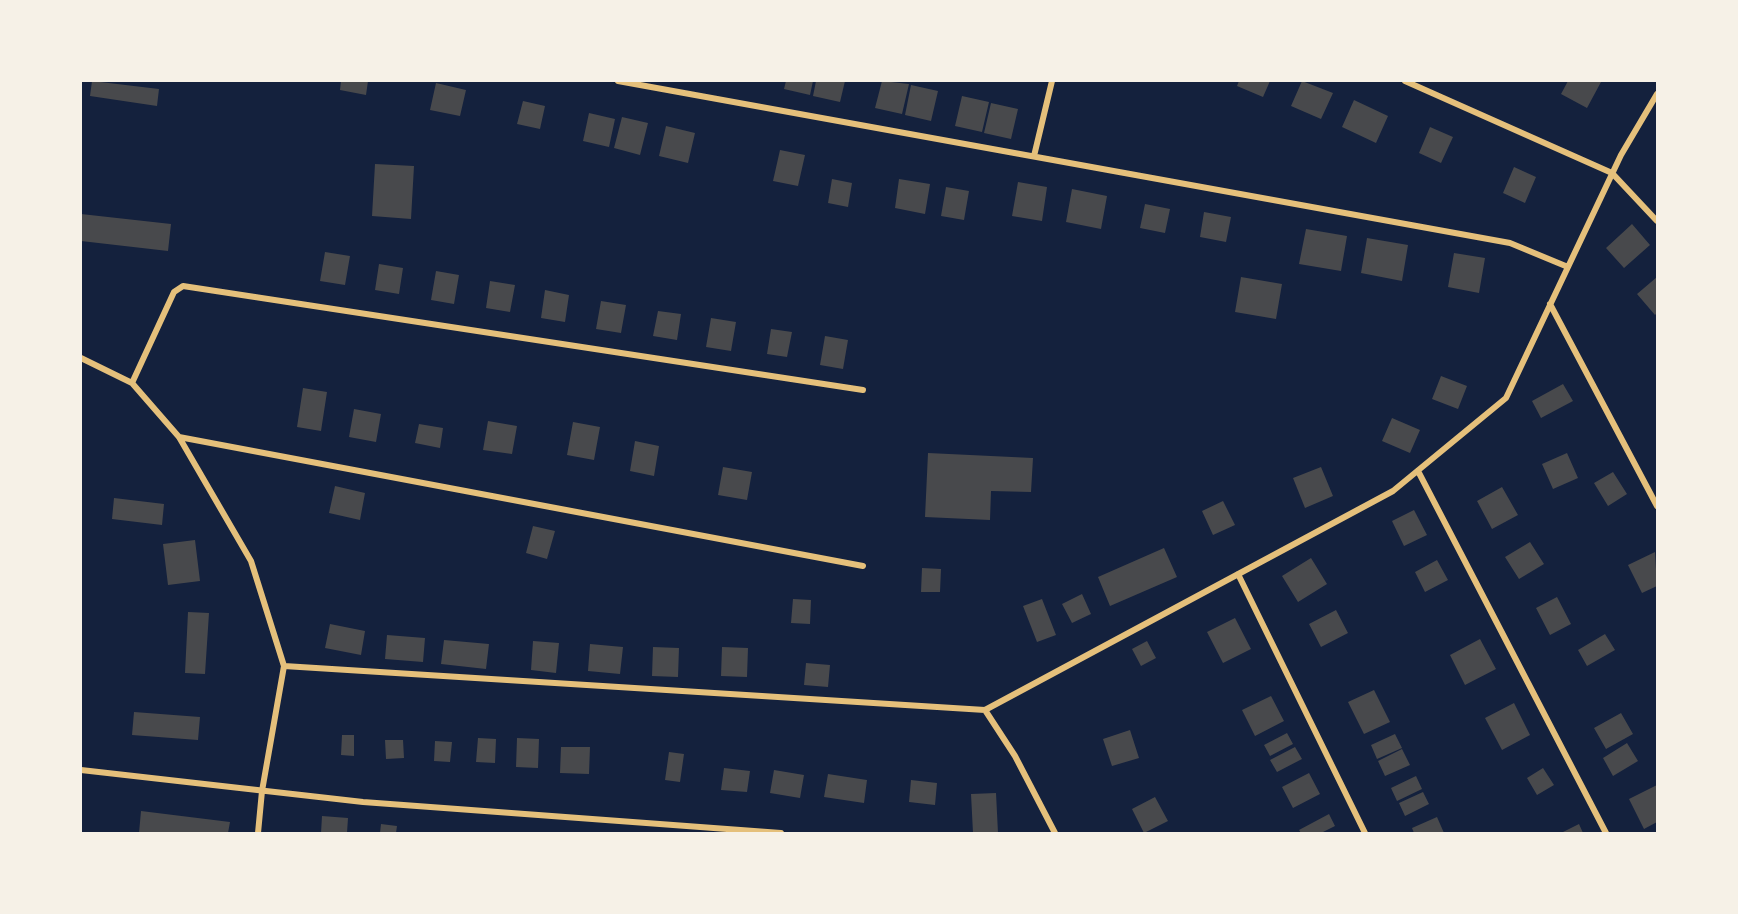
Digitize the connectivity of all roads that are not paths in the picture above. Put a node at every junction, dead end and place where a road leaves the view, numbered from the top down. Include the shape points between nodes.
1 (618, 81) edge
2 (1052, 81) edge
3 (1405, 81) edge
4 (1657, 94) edge
5 (1034, 156) junction
6 (1612, 173) junction
7 (1657, 221) edge
8 (1568, 267) junction
9 (1550, 304) junction
10 (81, 358) edge
11 (132, 383) junction
12 (863, 390) dead end
13 (179, 437) junction
14 (1418, 471) junction
15 (1657, 506) edge
16 (863, 566) dead end
17 (1238, 574) junction
18 (284, 666) junction
19 (985, 710) junction
20 (81, 770) edge
21 (262, 790) junction
22 (258, 833) edge
23 (781, 833) edge
24 (1055, 833) edge
25 (1365, 833) edge
26 (1606, 833) edge

1 - 5 street
2 - 5 street
3 - 6 street
4 - 6 street
5 - 8 street via 1510,243
6 - 7 street
6 - 8 street
8 - 9 street
9 - 14 street via 1506,398
9 - 15 street
10 - 11 street
11 - 12 street via 174,292 183,286
11 - 13 street
13 - 16 street
13 - 18 street via 251,561
14 - 17 street via 1393,492
14 - 26 street
17 - 19 street
17 - 25 street
18 - 19 street
18 - 21 street
19 - 24 street via 1015,756
20 - 21 street
21 - 22 street
21 - 23 street via 363,802

